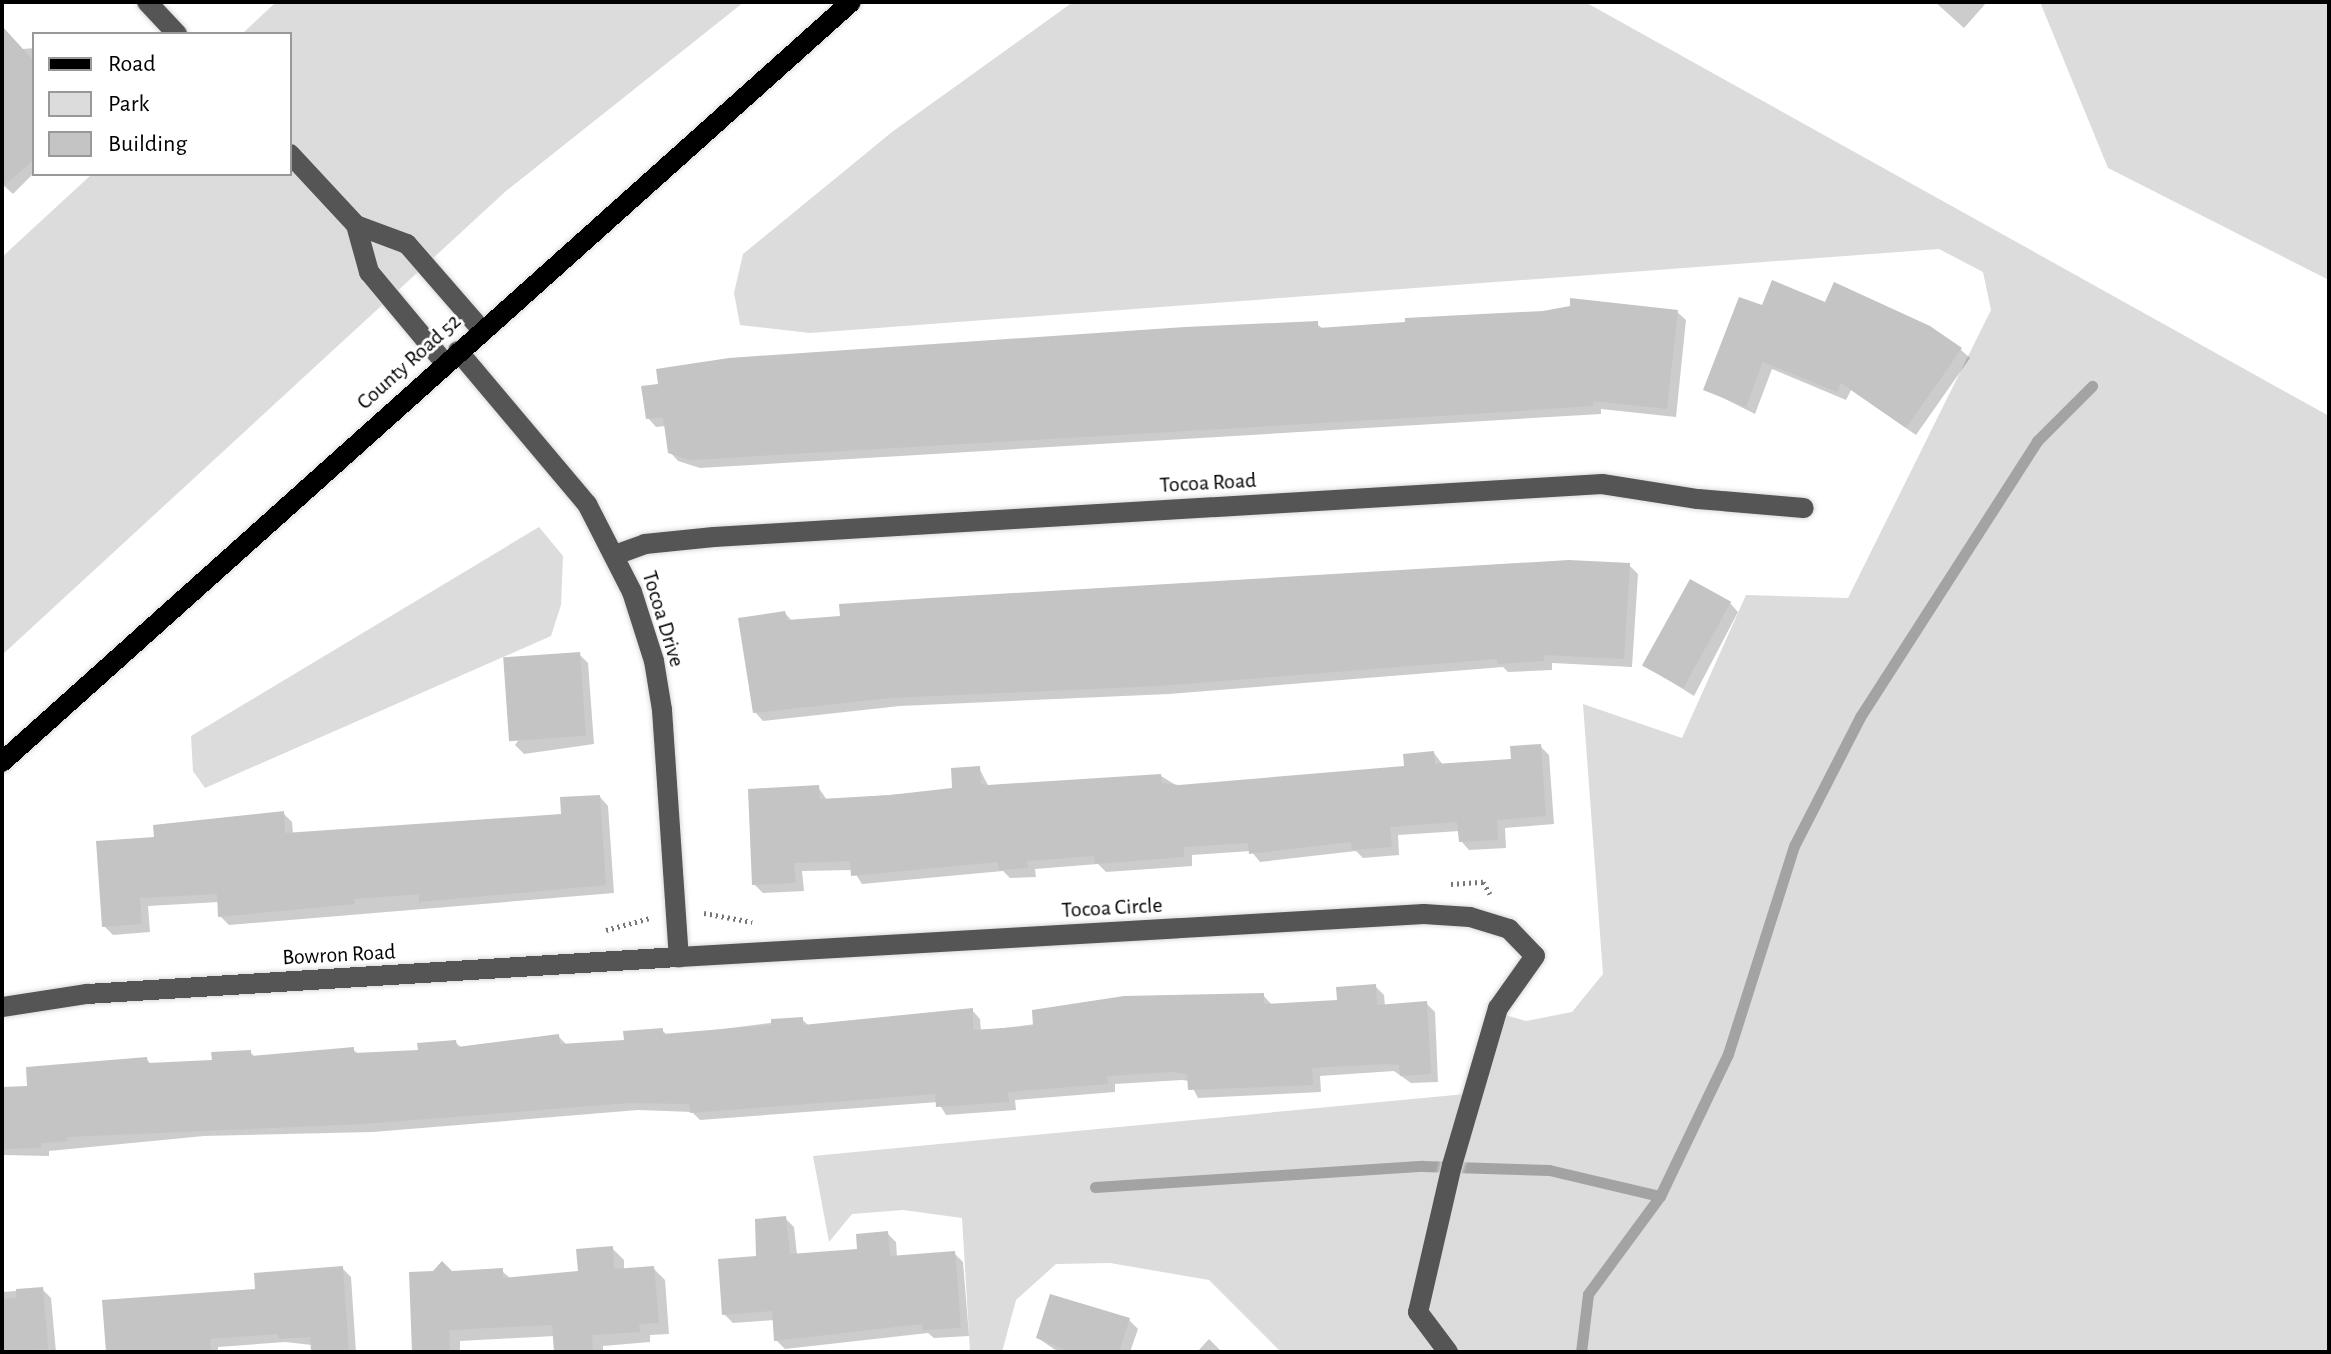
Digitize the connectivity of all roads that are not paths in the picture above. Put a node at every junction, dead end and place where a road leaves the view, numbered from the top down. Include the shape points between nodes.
1 (147, 2) edge
2 (851, 2) edge
3 (175, 32) edge
4 (292, 156) edge
5 (356, 225) junction
6 (481, 329) junction
7 (451, 357) junction
8 (1804, 508) dead end
9 (615, 555) junction
10 (2, 762) edge
11 (679, 957) junction
12 (5, 1001) edge
13 (1448, 1352) edge

1 - 3 street
2 - 6 main road, County Road 52
4 - 5 street
5 - 6 street via 407,244
5 - 7 street, Tocoa Drive via 369,272
6 - 7 main road, County Road 52
7 - 9 street, Tocoa Drive via 578,493
7 - 10 main road, County Road 52
8 - 9 street, Tocoa Road via 1602,484 714,537 645,544
9 - 11 street, Tocoa Drive via 645,627 662,710
11 - 12 street, Bowron Road
11 - 13 street, Tocoa Circle via 1424,914 1509,929 1535,956 1498,1008 1452,1165 1418,1312

